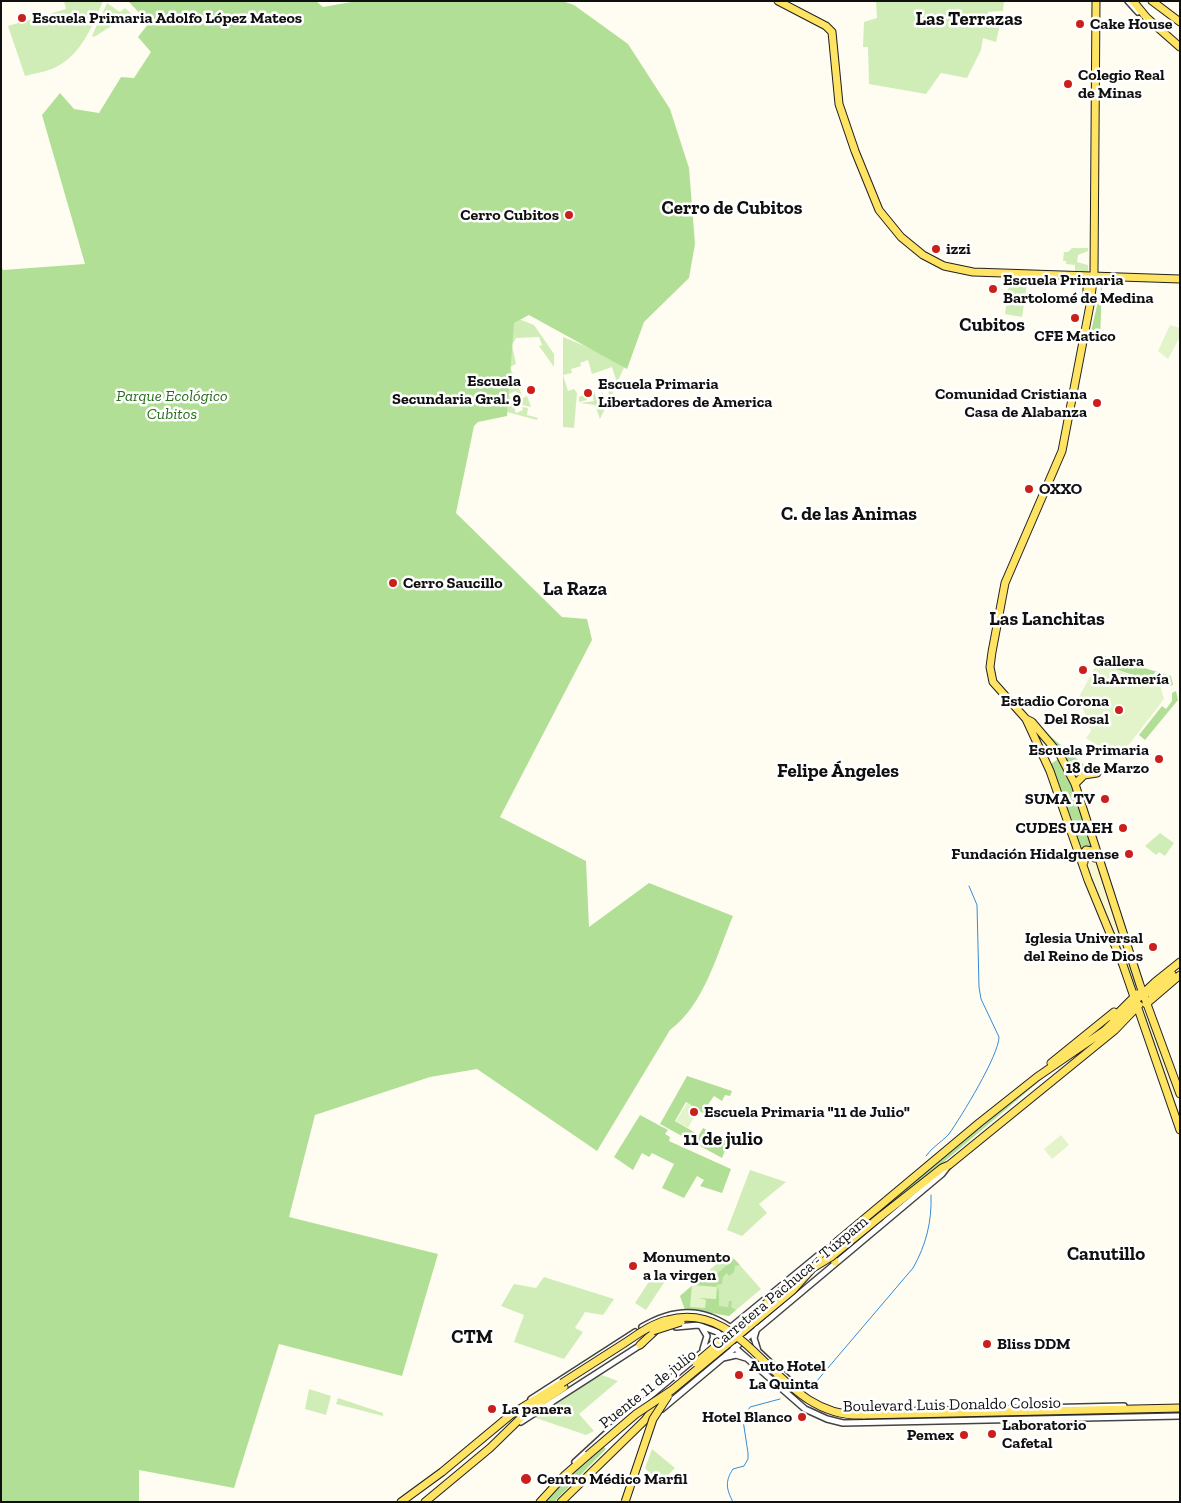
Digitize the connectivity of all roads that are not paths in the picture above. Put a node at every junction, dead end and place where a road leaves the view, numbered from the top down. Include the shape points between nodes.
1 (778, 1) edge
2 (1095, 1) edge
3 (1128, 1) edge
4 (1133, 1) edge
5 (1152, 1) edge
6 (1158, 4) edge
7 (1147, 18) junction
8 (1180, 22) edge
9 (1180, 47) edge
10 (1066, 275) junction
11 (1094, 276) junction
12 (1116, 276) junction
13 (1180, 279) edge
14 (1090, 304) junction
15 (1026, 719) junction
16 (1097, 773) dead end
17 (1075, 784) junction
18 (1088, 880) junction
19 (1109, 890) junction
20 (1180, 962) edge
21 (1180, 968) edge
22 (1180, 975) edge
23 (1180, 979) edge
24 (1139, 981) junction
25 (1154, 982) junction
26 (1131, 987) junction
27 (1141, 1001) junction
28 (1151, 1014) junction
29 (1141, 1017) junction
30 (1120, 1026) junction
31 (1147, 1036) junction
32 (1072, 1054) junction
33 (1037, 1077) junction
34 (1180, 1094) edge
35 (1020, 1105) junction
36 (1180, 1130) edge
37 (949, 1165) junction
38 (881, 1216) joint
39 (862, 1220) junction
40 (832, 1245) junction
41 (820, 1260) joint
42 (835, 1262) junction
43 (770, 1297) junction
44 (750, 1312) junction
45 (719, 1319) junction
46 (698, 1325) junction
47 (758, 1326) junction
48 (735, 1329) junction
49 (722, 1336) junction
50 (744, 1338) junction
51 (727, 1340) junction
52 (640, 1345) junction
53 (735, 1346) junction
54 (758, 1351) junction
55 (702, 1353) junction
56 (720, 1358) junction
57 (751, 1360) junction
58 (777, 1368) junction
59 (708, 1369) junction
60 (770, 1377) junction
61 (563, 1385) junction
62 (672, 1390) junction
63 (664, 1394) joint
64 (526, 1403) junction
65 (1180, 1407) edge
66 (1095, 1412) junction
67 (1112, 1412) junction
68 (1180, 1412) edge
69 (1180, 1416) edge
70 (645, 1420) junction
71 (512, 1429) junction
72 (588, 1455) joint
73 (564, 1476) junction
74 (401, 1502) edge
75 (425, 1502) edge
76 (540, 1502) edge
77 (561, 1502) edge
78 (624, 1502) edge

1 - 10 main road via 832,32 836,92 849,135 879,210 901,237 951,269
2 - 11 main road
3 - 7 street
4 - 7 main road
5 - 6 main road
6 - 8 main road
7 - 9 main road
10 - 11 main road
10 - 14 main road via 1087,283
11 - 12 main road
11 - 14 main road
12 - 13 main road
12 - 14 main road via 1103,279
14 - 15 main road via 1062,451 1006,583 992,652 993,682
15 - 17 main road via 1060,756
15 - 18 main road via 1050,771
16 - 17 main road via 1084,775
17 - 19 main road
18 - 19 main road via 1083,854 1090,850
18 - 26 main road
19 - 24 main road
20 - 25 main road
21 - 27 main road
22 - 27 main road
23 - 27 main road
24 - 25 main road
24 - 26 main road
24 - 27 main road
25 - 27 main road
26 - 27 main road
26 - 33 main road via 1122,1005
27 - 28 main road
27 - 29 main road
27 - 30 main road, Carretera Pachuca - Túxpam
27 - 32 main road, Carretera Pachuca - Túxpam
28 - 29 main road
28 - 34 main road
29 - 31 main road
30 - 31 main road via 1137,1021
30 - 35 main road, Carretera Pachuca - Túxpam
31 - 36 main road
32 - 33 main road, Carretera Pachuca - Túxpam
32 - 35 main road
33 - 39 main road, Carretera Pachuca - Túxpam
35 - 37 main road, Carretera Pachuca - Túxpam
37 - 38 main road, Carretera Pachuca - Túxpam
37 - 42 street, Carretera Pachuca - Túxpam
38 - 43 main road, Puente 11 de julio, bridge via 831,1257
39 - 40 main road, Carretera Pachuca - Túxpam
39 - 42 main road via 831,1255
40 - 41 main road, Carretera Pachuca - Túxpam
40 - 43 street, Carretera Pachuca - Túxpam
41 - 62 main road, Puente 11 de julio, bridge via 797,1286
42 - 47 street, Carretera Pachuca - Túxpam
43 - 44 street, Carretera Pachuca - Túxpam
43 - 48 street via 766,1308
43 - 52 main road, bridge via 733,1323 720,1324 688,1317 655,1331
43 - 63 main road, Puente 11 de julio, bridge
44 - 45 street via 732,1320
44 - 48 street, Carretera Pachuca - Túxpam
45 - 48 street
45 - 64 street via 690,1313 654,1320
46 - 49 street, Boulevard Luis Donaldo Colosio
46 - 52 street via 664,1330
46 - 55 street via 708,1336
47 - 50 street, Carretera Pachuca - Túxpam
47 - 54 street via 754,1338
48 - 49 street, Carretera Pachuca - Túxpam
48 - 50 street, Boulevard Luis Donaldo Colosio
48 - 51 street
48 - 53 street
49 - 51 street, Boulevard Luis Donaldo Colosio
49 - 55 street, Carretera Pachuca - Túxpam
50 - 53 street, Carretera Pachuca - Túxpam
50 - 54 street, Boulevard Luis Donaldo Colosio
51 - 53 street, Boulevard Luis Donaldo Colosio
51 - 59 street via 715,1350
52 - 71 street
53 - 56 street, Carretera Pachuca - Túxpam
53 - 57 street, Boulevard Luis Donaldo Colosio
54 - 58 street, Boulevard Luis Donaldo Colosio
55 - 73 street, Carretera Pachuca - Túxpam via 601,1438
56 - 57 street via 736,1355
56 - 59 street, Carretera Pachuca - Túxpam
57 - 60 street, Boulevard Luis Donaldo Colosio
58 - 60 street
58 - 66 street, Boulevard Luis Donaldo Colosio via 804,1395 828,1408 845,1412 977,1407
59 - 70 street, Carretera Pachuca - Túxpam
60 - 66 street, Boulevard Luis Donaldo Colosio via 805,1409 843,1423
61 - 64 main road
61 - 66 main road, bridge via 653,1325 679,1317 696,1317 726,1327 809,1402 830,1412 863,1417
61 - 71 main road via 526,1412
62 - 72 main road, Puente 11 de julio, bridge via 636,1414
62 - 78 main road, bridge via 653,1419
63 - 70 main road, Carretera Pachuca - Túxpam
64 - 74 main road
65 - 66 street, Boulevard Luis Donaldo Colosio
65 - 67 main road
66 - 67 main road
66 - 69 street, Boulevard Luis Donaldo Colosio
67 - 68 main road
70 - 77 main road, Carretera Pachuca - Túxpam
71 - 75 main road
72 - 73 main road, Carretera Pachuca - Túxpam
73 - 76 main road, Carretera Pachuca - Túxpam

